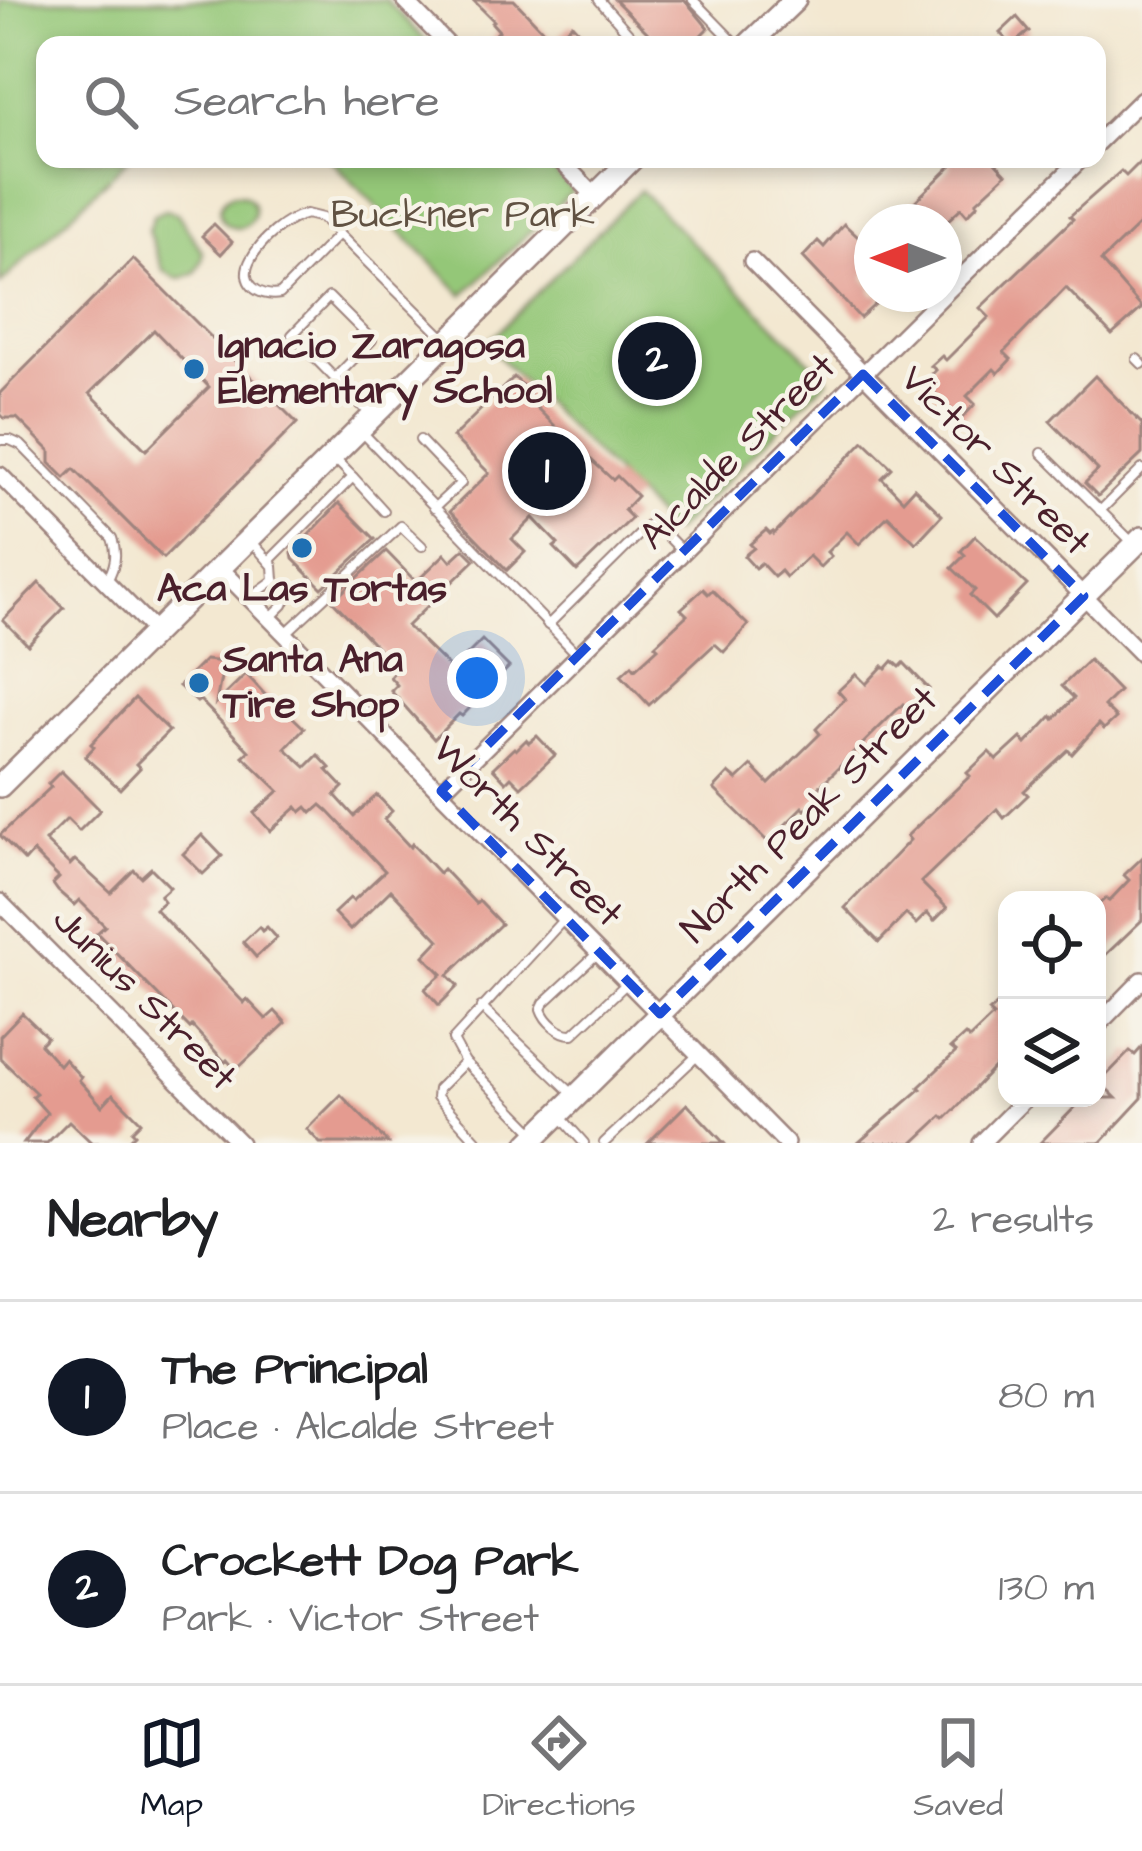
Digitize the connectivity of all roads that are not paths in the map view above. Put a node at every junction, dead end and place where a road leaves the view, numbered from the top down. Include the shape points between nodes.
1 (404, 0) edge
2 (598, 0) edge
3 (693, 0) edge
4 (795, 0) edge
5 (439, 36) edge
6 (631, 36) edge
7 (728, 36) edge
8 (757, 36) edge
9 (1142, 99) edge
10 (1106, 134) edge
11 (569, 168) edge
12 (623, 168) edge
13 (1072, 168) edge
14 (595, 196) junction
15 (339, 234) junction
16 (752, 261) dead end
17 (448, 341) junction
18 (863, 374) junction
19 (334, 377) junction
20 (366, 422) junction
21 (0, 440) edge
22 (420, 440) dead end
23 (1042, 452) dead end
24 (332, 455) junction
25 (1142, 469) edge
26 (0, 475) edge
27 (353, 477) junction
28 (434, 508) junction
29 (385, 511) dead end
30 (1100, 511) junction
31 (248, 539) junction
32 (1138, 542) edge
33 (422, 546) dead end
34 (683, 552) junction
35 (269, 561) junction
36 (220, 568) junction
37 (274, 580) junction
38 (107, 582) junction
39 (1084, 596) junction
40 (250, 598) junction
41 (270, 618) junction
42 (548, 625) junction
43 (155, 632) junction
44 (285, 634) junction
45 (578, 655) junction
46 (1142, 655) edge
47 (0, 786) edge
48 (441, 791) junction
49 (0, 902) edge
50 (565, 918) junction
51 (599, 952) junction
52 (1142, 980) edge
53 (628, 982) junction
54 (481, 1007) junction
55 (660, 1014) junction
56 (1106, 1017) edge
57 (699, 1054) junction
58 (465, 1062) junction
59 (576, 1097) junction
60 (1017, 1107) edge
61 (558, 1114) junction
62 (533, 1139) edge
63 (240, 1143) edge
64 (479, 1143) edge
65 (584, 1143) edge
66 (604, 1143) edge
67 (786, 1143) edge
68 (981, 1143) edge

1 - 5 street
2 - 6 lane
3 - 7 lane
4 - 8 street
9 - 10 street
11 - 14 street
12 - 14 street
13 - 18 street, Alcalde Street
14 - 17 street
15 - 15 lane via 322,218 292,218 249,262 248,282 262,295 280,293
15 - 17 lane
16 - 18 street, Victor Street
17 - 20 street
18 - 34 street, Alcalde Street
18 - 39 street, Victor Street
19 - 19 lane via 292,334 329,297 372,340
19 - 20 lane
20 - 24 street
20 - 28 lane
21 - 38 lane via 20,445 112,538
22 - 28 lane via 461,483
23 - 30 lane
24 - 27 lane
24 - 31 street
25 - 30 lane
26 - 38 street
27 - 29 lane
27 - 35 lane
28 - 42 lane
30 - 32 lane
31 - 35 lane
31 - 36 street
32 - 39 street, North Peak Street
33 - 44 lane via 401,526
34 - 42 lane via 653,521
34 - 45 street, Alcalde Street
35 - 37 lane
36 - 40 street, Worth Street
36 - 43 street
37 - 40 lane
37 - 41 lane via 287,596
38 - 43 street
39 - 46 street, Victor Street
39 - 55 street, North Peak Street
40 - 41 street, Worth Street
41 - 44 street, Worth Street
42 - 45 lane
43 - 47 street
44 - 48 street, Worth Street
45 - 48 street, Alcalde Street
48 - 50 street, Worth Street
49 - 63 street, Junius Street
50 - 51 street, Worth Street
50 - 54 lane
51 - 53 street, Worth Street
51 - 53 lane via 544,1003 542,1015 573,1034
52 - 56 street
53 - 55 street, Worth Street
54 - 58 lane via 453,1040
54 - 59 lane
55 - 57 street, Worth Street
55 - 59 street, North Peak Street
57 - 66 lane
57 - 67 street, Worth Street
58 - 62 lane
58 - 64 lane via 437,1097
59 - 61 street, North Peak Street
60 - 68 street
61 - 62 street, North Peak Street
61 - 65 lane

